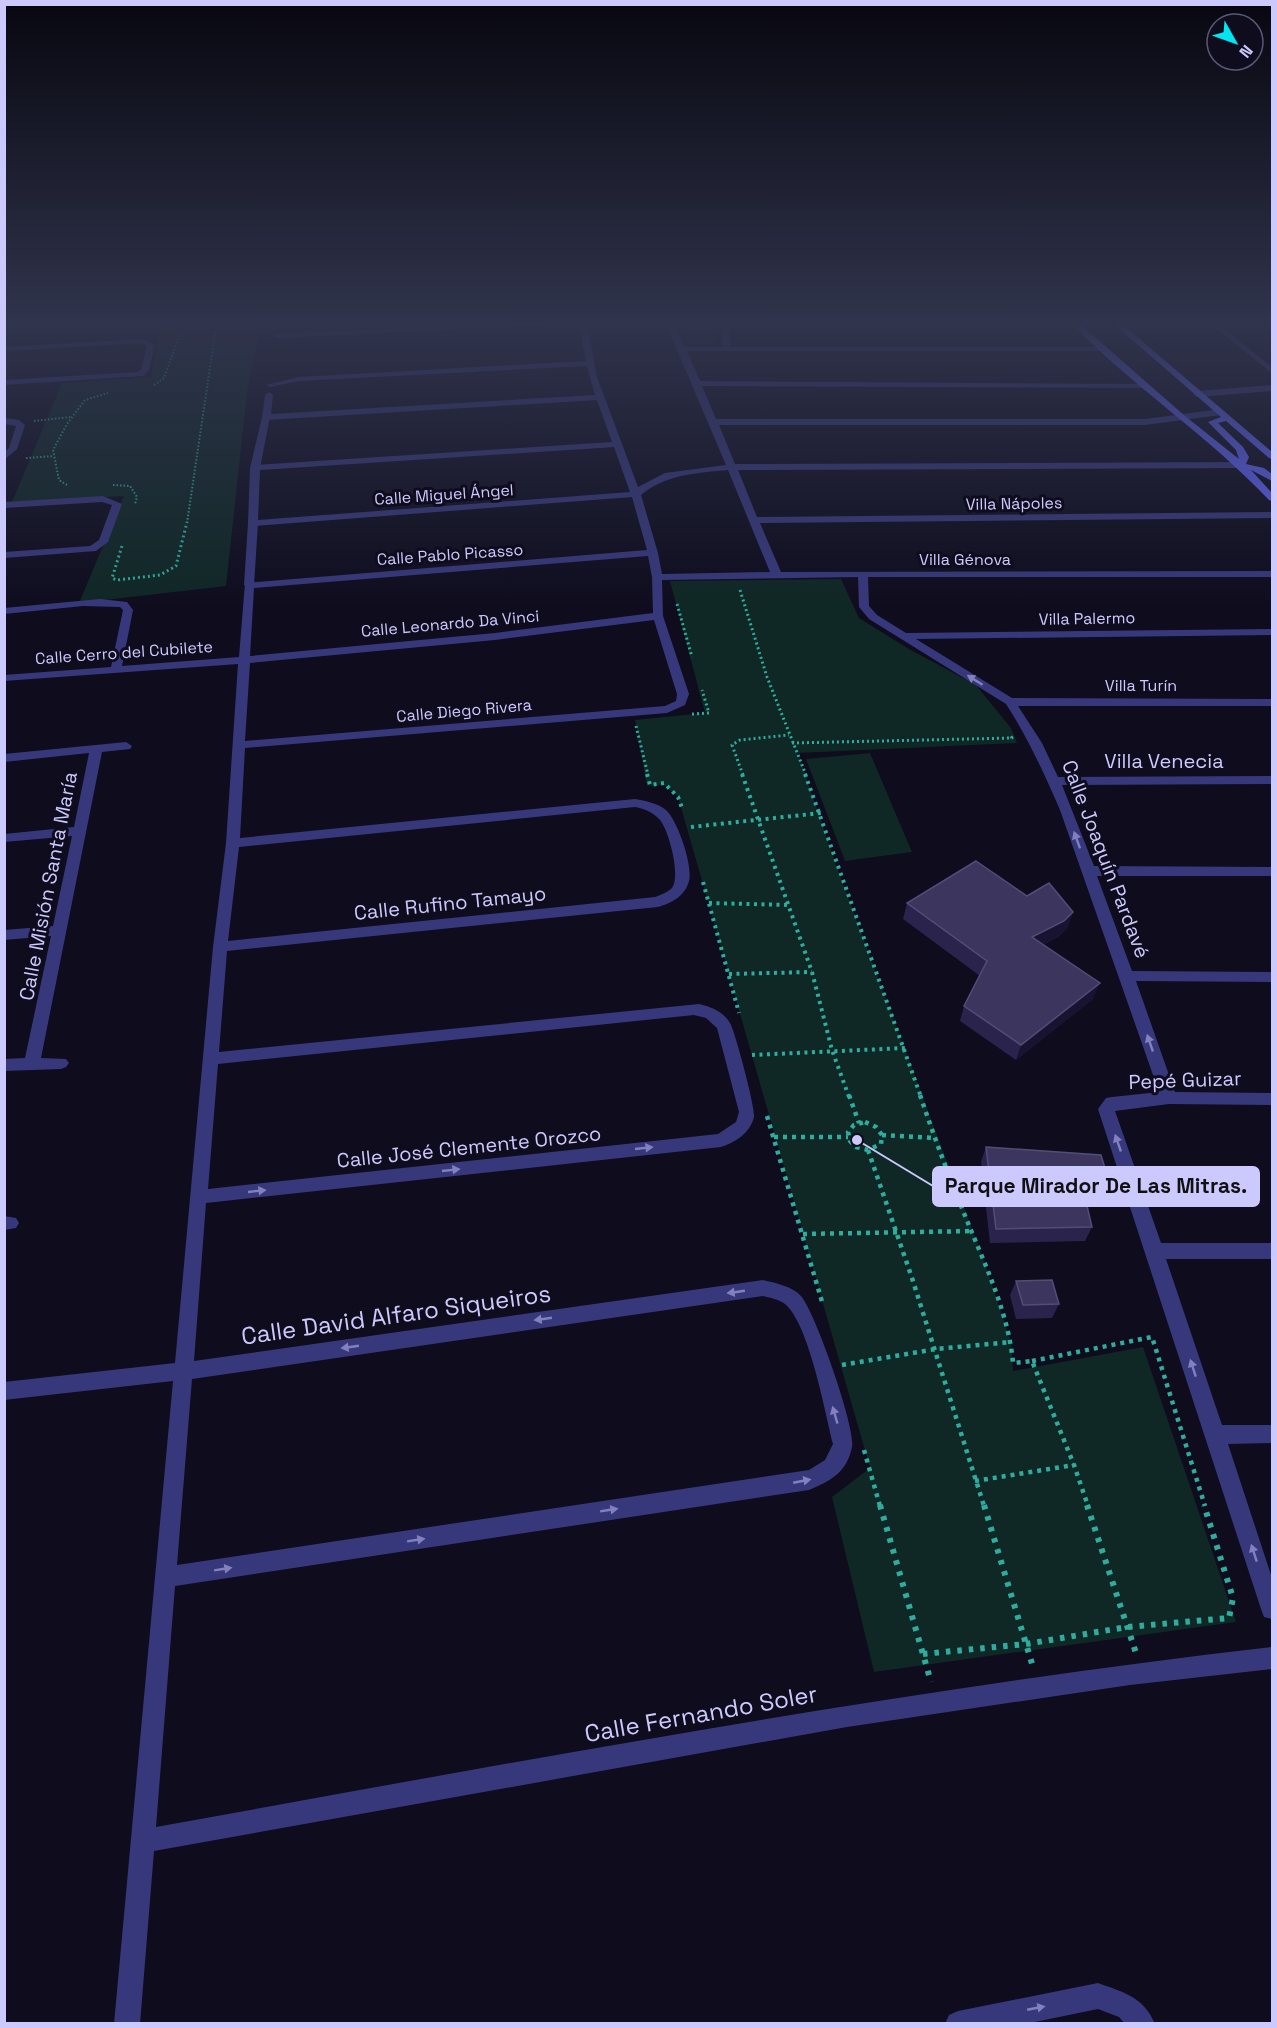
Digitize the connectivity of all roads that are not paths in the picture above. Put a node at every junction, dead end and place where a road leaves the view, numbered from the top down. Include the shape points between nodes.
1 (266, 419) edge
2 (609, 419) edge
3 (713, 419) edge
4 (1176, 419) edge
5 (1183, 419) edge
6 (1218, 419) edge
7 (1228, 419) edge
8 (4, 421) edge
9 (714, 422) junction
10 (619, 444) junction
11 (1272, 456) edge
12 (5, 457) edge
13 (1241, 465) junction
14 (255, 468) junction
15 (732, 468) junction
16 (1272, 478) edge
17 (636, 494) junction
18 (1272, 498) edge
19 (4, 505) edge
20 (1272, 515) edge
21 (756, 520) junction
22 (253, 523) junction
23 (653, 553) junction
24 (4, 555) edge
25 (863, 574) junction
26 (1272, 574) edge
27 (777, 576) junction
28 (657, 577) junction
29 (249, 585) junction
30 (4, 611) edge
31 (658, 616) junction
32 (1272, 632) edge
33 (902, 636) junction
34 (245, 659) junction
35 (116, 670) junction
36 (4, 678) edge
37 (1010, 702) junction
38 (1272, 702) edge
39 (239, 745) junction
40 (126, 746) dead end
41 (96, 751) junction
42 (4, 758) edge
43 (1272, 780) edge
44 (1056, 781) junction
45 (78, 831) junction
46 (4, 838) edge
47 (233, 843) junction
48 (1272, 871) edge
49 (1089, 872) junction
50 (60, 930) junction
51 (4, 935) edge
52 (220, 947) junction
53 (1127, 976) junction
54 (1272, 977) edge
55 (211, 1059) junction
56 (61, 1063) dead end
57 (32, 1064) junction
58 (4, 1065) edge
59 (1168, 1098) junction
60 (1272, 1099) edge
61 (199, 1197) junction
62 (1155, 1251) junction
63 (1272, 1251) edge
64 (185, 1371) junction
65 (4, 1391) edge
66 (1272, 1434) edge
67 (1215, 1435) junction
68 (166, 1577) junction
69 (1272, 1609) edge
70 (1272, 1658) edge
71 (142, 1841) junction
72 (127, 2024) edge
73 (958, 2024) edge
74 (1143, 2024) edge

1 - 14 street
2 - 10 street
3 - 9 street
4 - 9 street via 1145,422
5 - 13 main road
6 - 13 main road via 1212,422 1240,450 1244,457
7 - 11 main road
8 - 12 street via 19,423 21,428 13,449
9 - 15 street
10 - 14 street, Calle Miguel Ángel
10 - 17 street
13 - 15 street
13 - 16 main road via 1261,470
13 - 18 main road
14 - 22 street
15 - 17 street via 672,474
15 - 21 street
17 - 22 street, Calle Miguel Ángel
17 - 23 street
19 - 24 street via 103,499 117,504 103,542 92,549
20 - 21 street, Villa Nápoles
21 - 27 street
22 - 29 street
23 - 28 street
23 - 29 street, Calle Pablo Picasso
25 - 26 street, Villa Génova
25 - 27 street, Villa Génova
25 - 33 street, Calle Joaquín Pardavé via 864,608
27 - 28 street, Villa Génova
28 - 31 street
29 - 34 street
30 - 35 street via 125,605 128,610
31 - 34 street, Calle Leonardo Da Vinci via 564,629
31 - 39 street, Calle Diego Rivera via 683,694 681,704 668,709
32 - 33 street, Villa Palermo
37 -> 33 street, Calle Joaquín Pardavé
34 - 35 street, Calle Cerro del Cubilete
34 - 39 street
35 - 36 street, Calle Cerro del Cubilete
37 - 38 street, Villa Turín
37 - 44 street, Calle Joaquín Pardavé
39 - 47 street
40 - 41 street
41 - 42 street
41 - 45 street, Calle Misión Santa María
43 - 44 street, Villa Venecia
49 -> 44 street, Calle Joaquín Pardavé
45 - 46 street
45 - 50 street, Calle Misión Santa María
47 - 52 street
47 - 52 street, Calle Rufino Tamayo via 635,803 666,816 674,833 683,879 680,888 658,902
48 - 49 street
49 - 53 street, Calle Joaquín Pardavé
50 - 51 street
50 - 57 street, Calle Misión Santa María
52 - 55 street
53 - 54 street
59 -> 53 street, Calle Joaquín Pardavé
55 - 61 street
61 -> 55 street, Calle José Clemente Orozco via 721,1140 741,1129 747,1112 724,1026 719,1018 694,1009
56 - 57 street
57 - 58 street
59 - 60 street, Pepé Guizar
62 -> 59 street, Pepé Guizar via 1106,1109 1112,1103
61 - 64 street
62 - 63 street
67 -> 62 street
64 - 65 street, Calle David Alfaro Siqueiros
64 - 68 street
68 -> 64 street, Calle David Alfaro Siqueiros via 809,1480 832,1469 843,1444 806,1317 792,1299 763,1288
66 - 67 street
69 -> 67 street
68 - 71 street
70 - 71 street, Calle Fernando Soler via 1142,1671 851,1714
71 - 72 street
73 -> 74 street via 1098,1996 1128,2007

